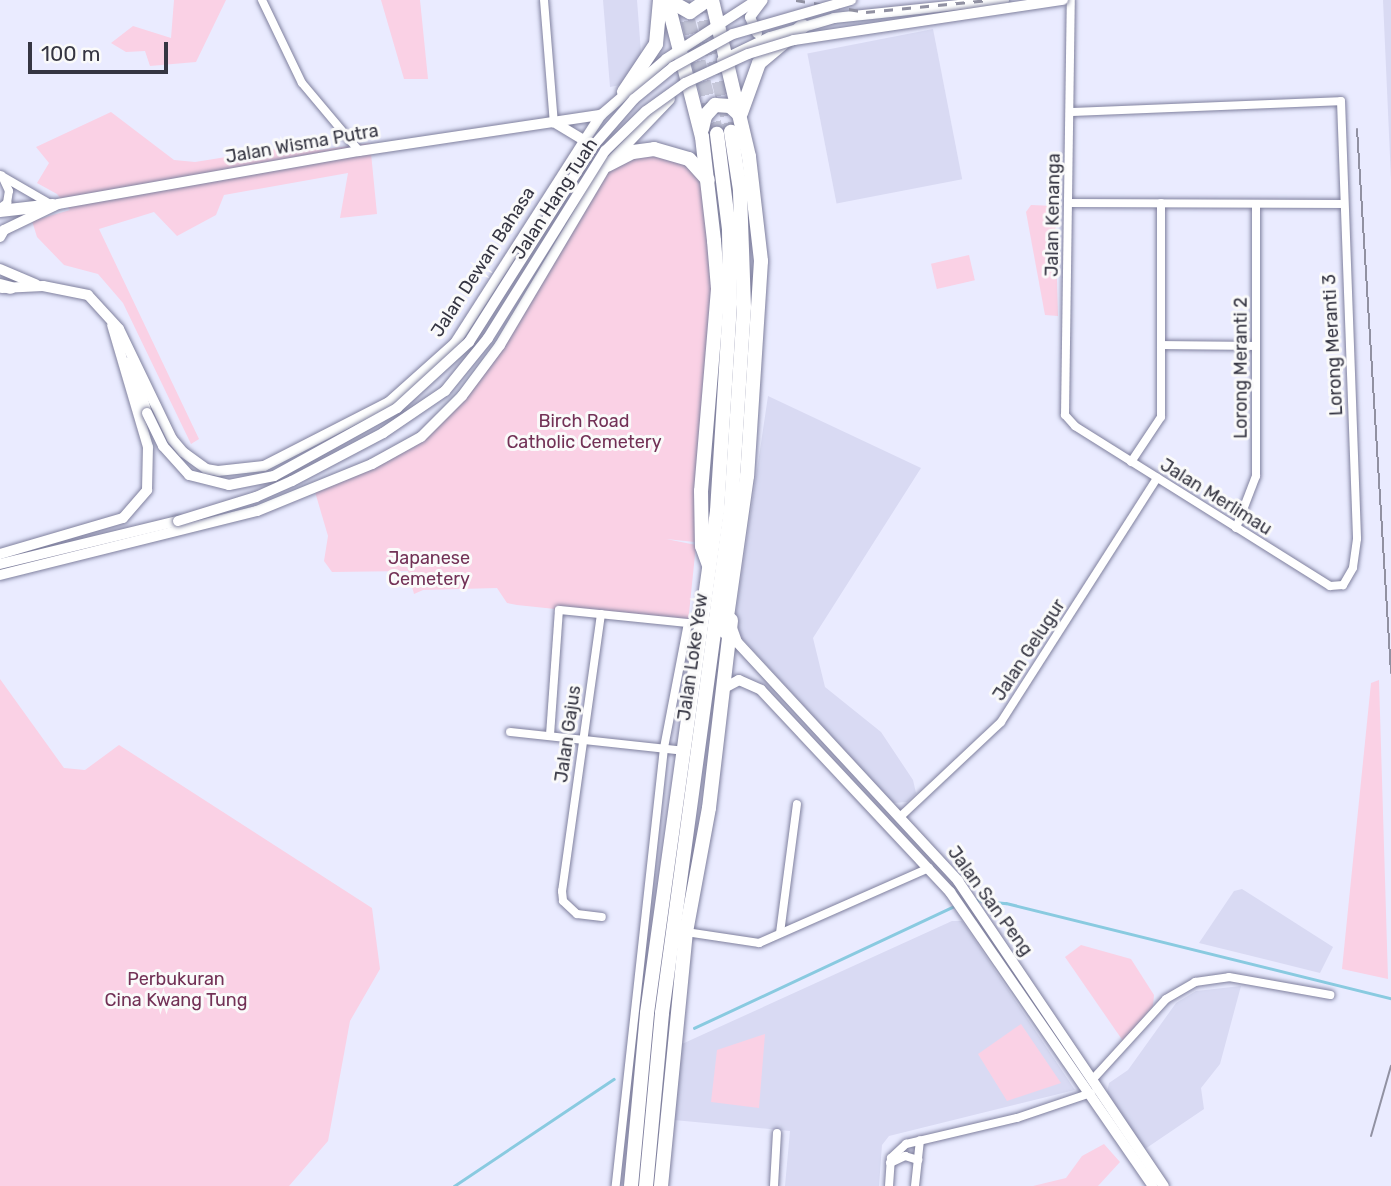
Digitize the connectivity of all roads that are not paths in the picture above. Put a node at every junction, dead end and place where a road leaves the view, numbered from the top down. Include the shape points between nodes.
1 (261, 0) edge
2 (544, 0) edge
3 (660, 0) edge
4 (668, 0) edge
5 (710, 0) edge
6 (757, 0) edge
7 (764, 0) edge
8 (850, 0) edge
9 (1004, 0) edge
10 (1063, 0) edge
11 (1071, 0) edge
12 (718, 22) junction
13 (803, 26) junction
14 (781, 34) junction
15 (680, 49) junction
16 (726, 57) junction
17 (691, 84) junction
18 (624, 92) junction
19 (1070, 112) junction
20 (601, 115) junction
21 (740, 116) junction
22 (555, 124) junction
23 (702, 136) junction
24 (584, 140) junction
25 (359, 151) junction
26 (607, 165) junction
27 (1, 175) edge
28 (708, 181) junction
29 (1069, 203) junction
30 (1161, 203) junction
31 (1256, 204) junction
32 (1342, 204) junction
33 (53, 205) junction
34 (0, 209) edge
35 (0, 237) edge
36 (0, 269) edge
37 (43, 286) junction
38 (4, 287) edge
39 (109, 316) junction
40 (126, 342) junction
41 (1161, 345) junction
42 (1256, 346) junction
43 (1075, 426) joint
44 (306, 445) junction
45 (1131, 462) junction
46 (329, 478) junction
47 (1157, 478) junction
48 (1236, 528) junction
49 (0, 554) edge
50 (0, 563) edge
51 (711, 570) junction
52 (0, 575) edge
53 (1343, 585) joint
54 (731, 604) junction
55 (601, 614) junction
56 (732, 628) junction
57 (771, 678) junction
58 (723, 688) junction
59 (761, 690) junction
60 (709, 693) junction
61 (510, 732) dead end
62 (550, 736) junction
63 (583, 738) junction
64 (664, 748) junction
65 (686, 751) junction
66 (875, 807) junction
67 (797, 808) dead end
68 (901, 816) junction
69 (904, 839) junction
70 (929, 869) junction
71 (602, 917) dead end
72 (686, 932) junction
73 (780, 933) junction
74 (1330, 995) dead end
75 (1093, 1079) junction
76 (1091, 1093) junction
77 (778, 1133) dead end
78 (920, 1140) junction
79 (918, 1160) junction
80 (890, 1163) junction
81 (616, 1186) edge
82 (631, 1186) edge
83 (646, 1186) edge
84 (661, 1186) edge
85 (774, 1186) edge
86 (889, 1186) edge
87 (915, 1186) edge
88 (1153, 1186) edge
89 (1164, 1186) edge

1 - 25 street via 302,83
2 - 22 street
3 - 18 highway via 656,44
4 - 5 highway via 690,12
4 - 15 highway
5 - 12 highway
6 - 12 main road
7 - 14 main road via 750,17 750,25 763,34
8 - 40 main road, Jalan Hang Tuah, bridge via 733,34 673,67 634,99 594,145 469,342 397,408 274,477 229,485 188,475 163,446 147,412
9 - 13 main road via 834,18
10 - 50 main road, Jalan Hang Tuah, bridge via 794,40 748,54 685,83 646,111 605,151 488,338 445,391 394,427 246,501
11 - 19 street, Jalan Kenanga
12 - 15 main road, Jalan Dewan Bahasa
12 - 16 highway
13 - 14 main road
13 - 21 highway via 759,64
14 - 16 main road
15 - 17 highway
15 - 18 main road, Jalan Dewan Bahasa
16 - 17 main road
16 - 21 highway
17 - 23 highway
17 - 26 main road via 654,113
18 - 20 main road, Jalan Dewan Bahasa
19 - 29 street, Jalan Kenanga
19 - 32 street, Lorong Meranti 3 via 1342,101
20 - 22 main road, Jalan Wisma Putra
20 - 24 main road, Jalan Dewan Bahasa
21 - 23 highway via 730,106 715,105 705,116
21 - 54 highway via 761,261 750,444
22 - 24 main road
22 - 25 main road, Jalan Wisma Putra
23 - 28 highway
24 - 44 main road, Jalan Dewan Bahasa via 455,343 389,402
25 - 33 main road, Jalan Wisma Putra
26 - 28 highway via 633,152 654,149 689,159
26 - 46 main road via 500,345 450,410 421,437 372,464
27 - 33 street
27 - 34 street via 9,191 7,203
28 - 51 highway via 718,289 701,491 702,546
29 - 30 street
29 - 43 street, Jalan Kenanga via 1065,415
30 - 31 street
30 - 41 street
31 - 32 street
31 - 42 street, Lorong Meranti 2
32 - 53 street, Lorong Meranti 3 via 1357,539 1353,568
33 - 34 main road
33 - 35 main road, Jalan Wisma Putra via 4,230
36 - 37 main road
37 - 38 main road, Jalan Dewan Bahasa
37 - 39 main road, Jalan Dewan Bahasa via 88,295
39 - 40 main road, Jalan Dewan Bahasa
39 - 49 main road via 148,447 146,490 123,518
40 - 44 main road, Jalan Dewan Bahasa via 172,439 196,463 218,471 245,471
41 - 42 street
41 - 45 street via 1161,416
42 - 48 street, Lorong Meranti 2 via 1256,476
43 - 45 street, Jalan Merlimau
44 - 46 main road via 322,453
45 - 47 street, Jalan Merlimau
46 - 52 main road via 224,522
47 - 48 street, Jalan Merlimau
47 - 68 street, Jalan Gelugur via 1001,722
48 - 53 street, Jalan Merlimau via 1330,586
51 - 60 highway, Jalan Loke Yew via 730,302 724,133 740,190 744,307 731,508
51 - 65 highway, Jalan Loke Yew
54 - 56 highway
54 - 60 highway
55 - 62 street via 559,610
55 - 63 street, Jalan Gajus
55 - 64 street via 688,623
56 - 57 main road, Jalan San Peng via 737,642
56 - 58 highway
57 - 59 main road via 756,674
57 - 68 main road, Jalan San Peng
58 - 59 main road via 739,680
58 - 72 highway via 709,808
59 - 66 main road, Jalan San Peng
60 - 83 highway, Jalan Loke Yew via 662,1013
61 - 62 street
62 - 63 street
63 - 64 street
63 - 71 street, Jalan Gajus via 563,901 577,914
64 - 65 street
64 - 81 street
65 - 82 highway, Jalan Loke Yew via 647,1013
66 - 68 main road
66 - 69 main road, Jalan San Peng
67 - 73 street
68 - 69 main road
68 - 75 main road, Jalan San Peng via 966,892
69 - 70 main road, Jalan San Peng
70 - 73 street
70 - 76 main road, Jalan San Peng via 955,898
72 - 73 street via 759,943
72 - 84 highway
74 - 75 street via 1229,976 1195,982 1166,999
75 - 89 main road, Jalan San Peng
76 - 78 street via 1017,1118
76 - 88 main road, Jalan San Peng
77 - 85 street
78 - 79 street
78 - 80 street via 898,1149
79 - 80 street via 905,1156
79 - 87 street
80 - 86 street

